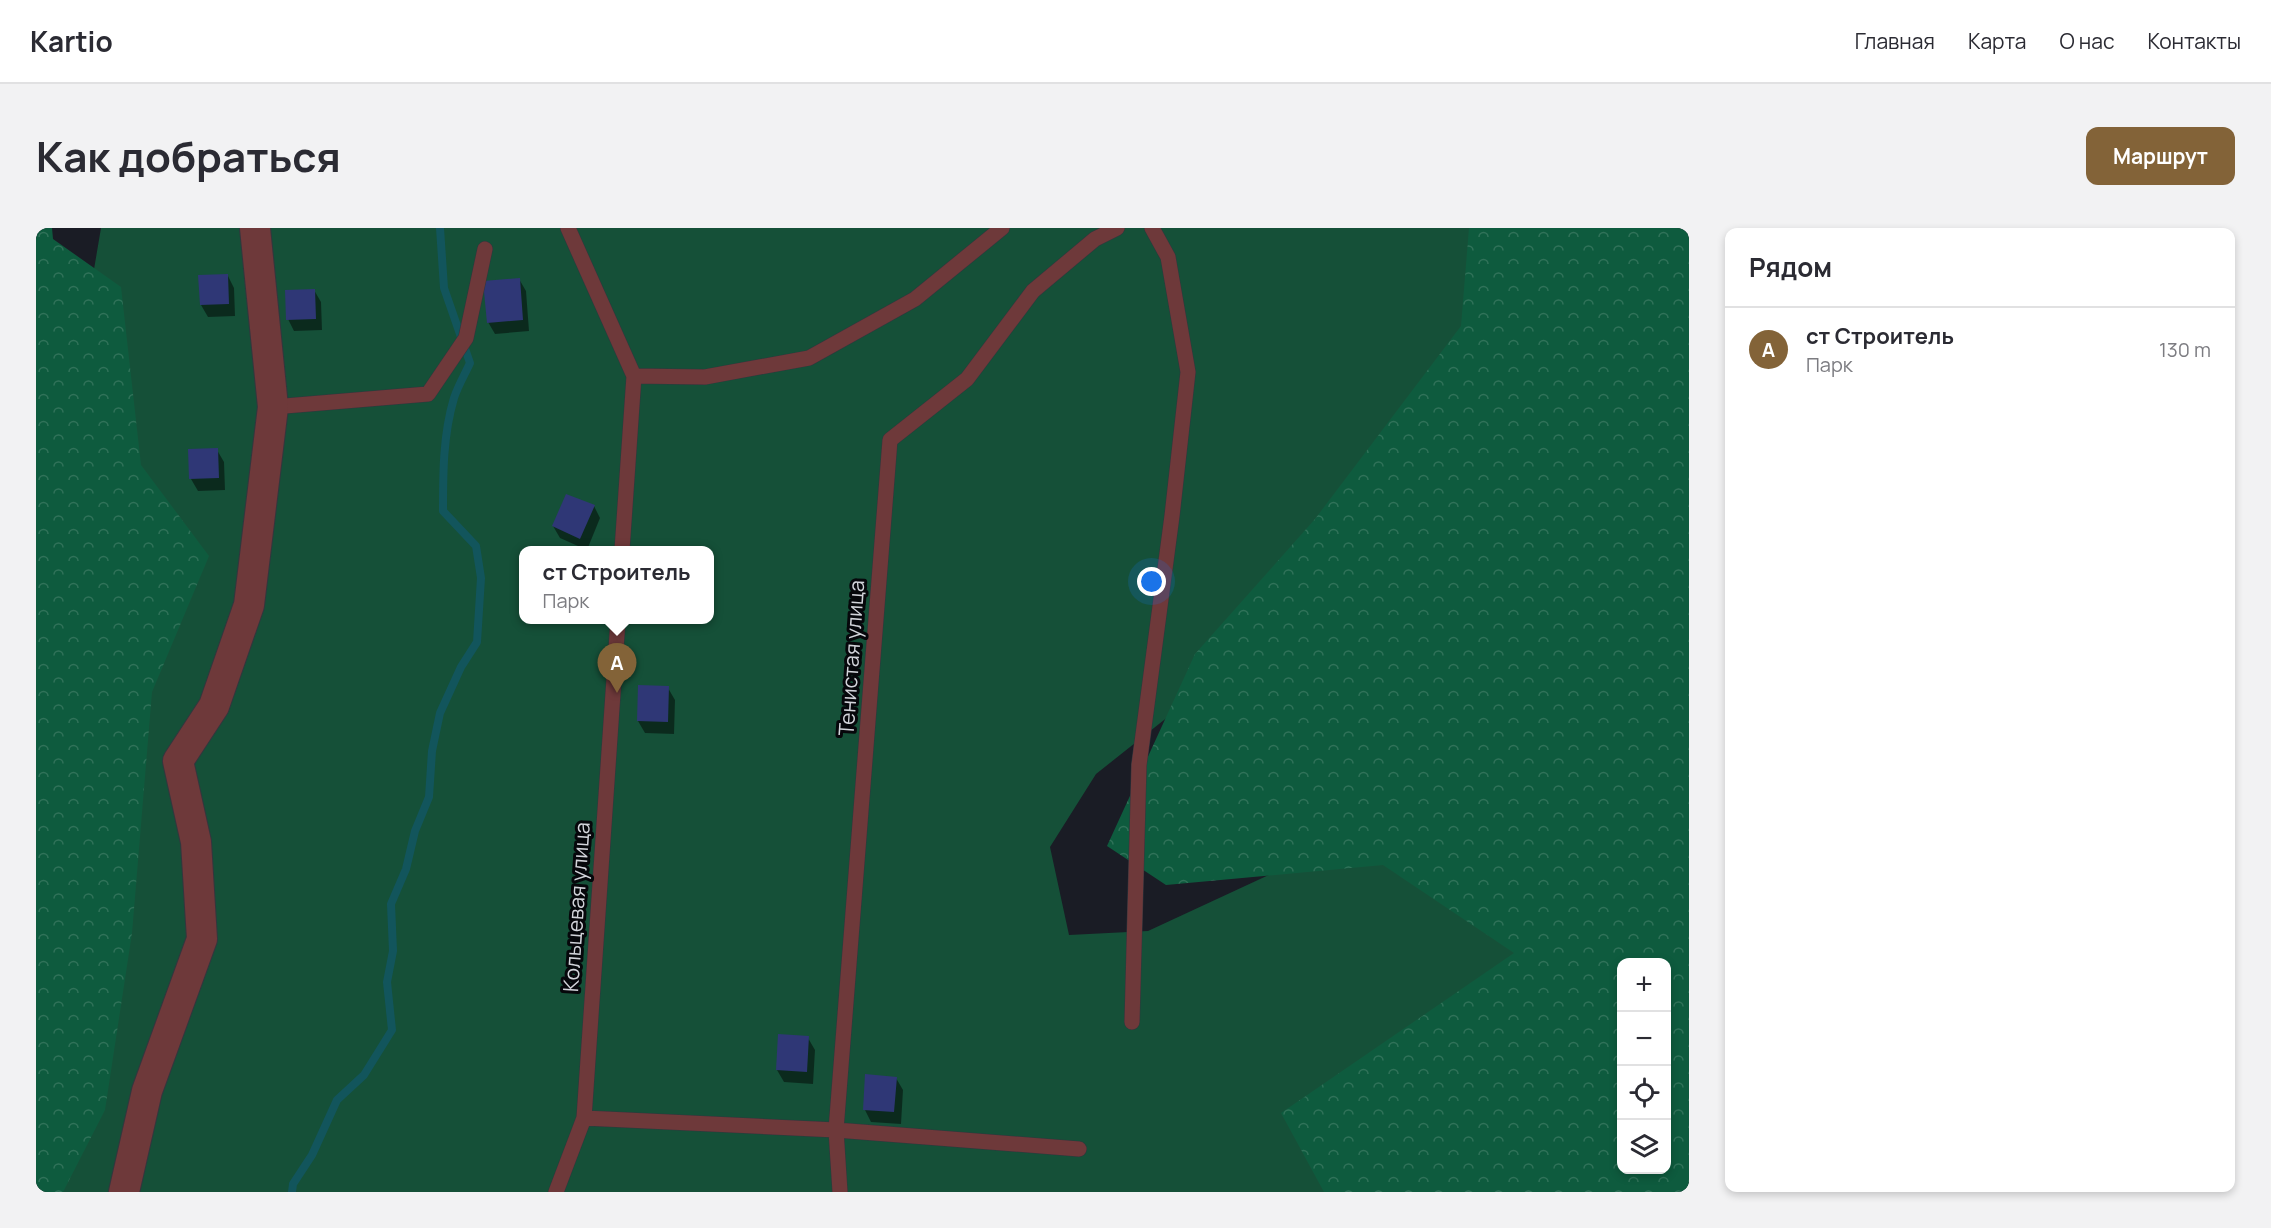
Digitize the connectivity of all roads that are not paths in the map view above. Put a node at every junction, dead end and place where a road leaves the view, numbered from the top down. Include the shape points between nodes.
1 (255, 228) edge
2 (568, 228) edge
3 (1002, 228) edge
4 (1117, 228) edge
5 (1152, 228) edge
6 (485, 249) dead end
7 (634, 376) junction
8 (273, 406) junction
9 (622, 546) edge
10 (618, 624) edge
11 (1132, 1022) dead end
12 (584, 1118) junction
13 (836, 1130) junction
14 (1079, 1149) dead end
15 (124, 1192) edge
16 (556, 1192) edge
17 (840, 1192) edge

1 - 8 street
2 - 7 lane
3 - 7 lane via 915,299 809,358 705,377
4 - 13 lane, Тенистая улица via 1095,239 1033,291 967,379 890,440
5 - 11 lane via 1168,257 1188,372 1139,765
6 - 8 lane via 466,338 428,394
7 - 9 lane
8 - 15 street via 249,604 214,706 178,761 196,842 202,939 147,1091
10 - 12 lane, Кольцевая улица
12 - 13 lane
12 - 16 lane, Кольцевая улица
13 - 14 lane
13 - 17 lane, Тенистая улица

